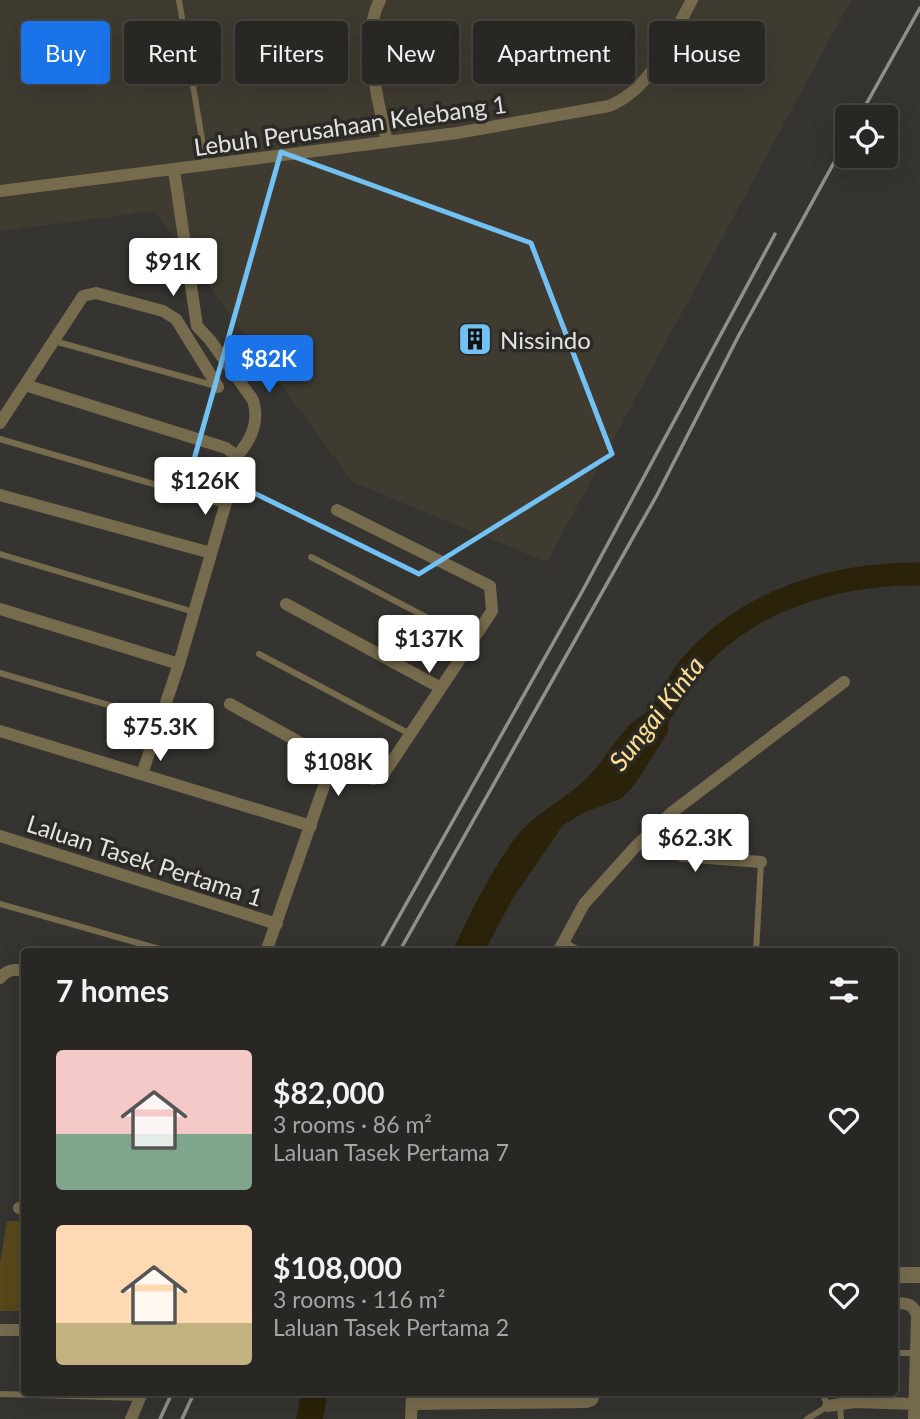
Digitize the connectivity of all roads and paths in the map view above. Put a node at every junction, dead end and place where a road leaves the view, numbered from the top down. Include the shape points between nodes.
1 (179, 0) edge
2 (380, 0) edge
3 (692, 0) edge
4 (387, 142) junction
5 (206, 166) junction
6 (174, 170) junction
7 (0, 191) edge
8 (54, 341) junction
9 (25, 385) junction
10 (218, 387) joint
11 (0, 423) edge
12 (0, 439) edge
13 (237, 456) junction
14 (0, 495) edge
15 (225, 505) junction
16 (337, 510) dead end
17 (211, 553) junction
18 (0, 554) edge
19 (311, 557) dead end
20 (286, 604) dead end
21 (0, 609) edge
22 (194, 612) junction
23 (472, 641) junction
24 (258, 654) dead end
25 (179, 664) junction
26 (0, 673) edge
27 (844, 682) dead end
28 (441, 688) junction
29 (230, 704) dead end
30 (160, 720) junction
31 (0, 731) edge
32 (410, 734) junction
33 (333, 760) junction
34 (142, 775) junction
35 (311, 826) junction
36 (653, 830) junction
37 (0, 836) edge
38 (761, 862) joint
39 (0, 904) edge
40 (277, 924) junction
41 (156, 948) edge
42 (268, 948) edge
43 (560, 948) edge
44 (756, 948) edge
45 (21, 970) edge
46 (0, 978) edge
47 (898, 1275) edge
48 (920, 1275) edge
49 (898, 1303) edge
50 (0, 1330) edge
51 (21, 1330) edge
52 (898, 1353) edge
53 (916, 1353) junction
54 (0, 1394) edge
55 (21, 1394) edge
56 (141, 1396) edge
57 (594, 1396) edge
58 (825, 1396) edge
59 (412, 1398) edge
60 (915, 1404) junction
61 (834, 1405) junction
62 (131, 1419) edge
63 (411, 1419) edge
64 (807, 1419) edge
65 (841, 1419) edge
66 (914, 1419) edge

1 - 5 lane
2 - 4 street via 369,40
3 - 4 street, Lebuh Perusahaan Kelebang 1 via 651,73 621,101 574,114
4 - 5 street, Lebuh Perusahaan Kelebang 1
5 - 6 street, Lebuh Perusahaan Kelebang 1
6 - 7 street, Lebuh Perusahaan Kelebang 1
6 - 13 street via 197,327 256,407 253,433
8 - 9 street
8 - 10 lane
8 - 10 street via 83,296 96,293 163,311 176,319
9 - 11 street
9 - 13 street via 226,448
12 - 15 lane
13 - 15 street
14 - 17 street
15 - 17 street
16 - 23 street via 490,586 492,611
17 - 22 street
18 - 22 lane
19 - 23 lane
20 - 28 street
21 - 25 street
22 - 25 street
23 - 28 street
24 - 32 lane
25 - 30 street
26 - 30 lane
27 - 36 street
28 - 32 street
29 - 33 street
30 - 34 street
31 - 34 street
32 - 33 street via 385,772 373,779
33 - 35 street
34 - 35 street
35 - 40 street
36 - 38 street via 682,856
36 - 43 street via 584,904
37 - 40 street, Laluan Tasek Pertama 1
38 - 44 lane
39 - 41 lane
40 - 42 street
45 - 46 street via 5,972
47 - 48 street
49 - 53 street via 909,1304 916,1311
50 - 51 street
52 - 53 lane
53 - 60 street
54 - 55 lane
56 - 62 street
57 - 59 street via 586,1402
58 - 61 lane
59 - 63 street
60 - 61 street
60 - 66 street
61 - 64 lane
61 - 65 lane

